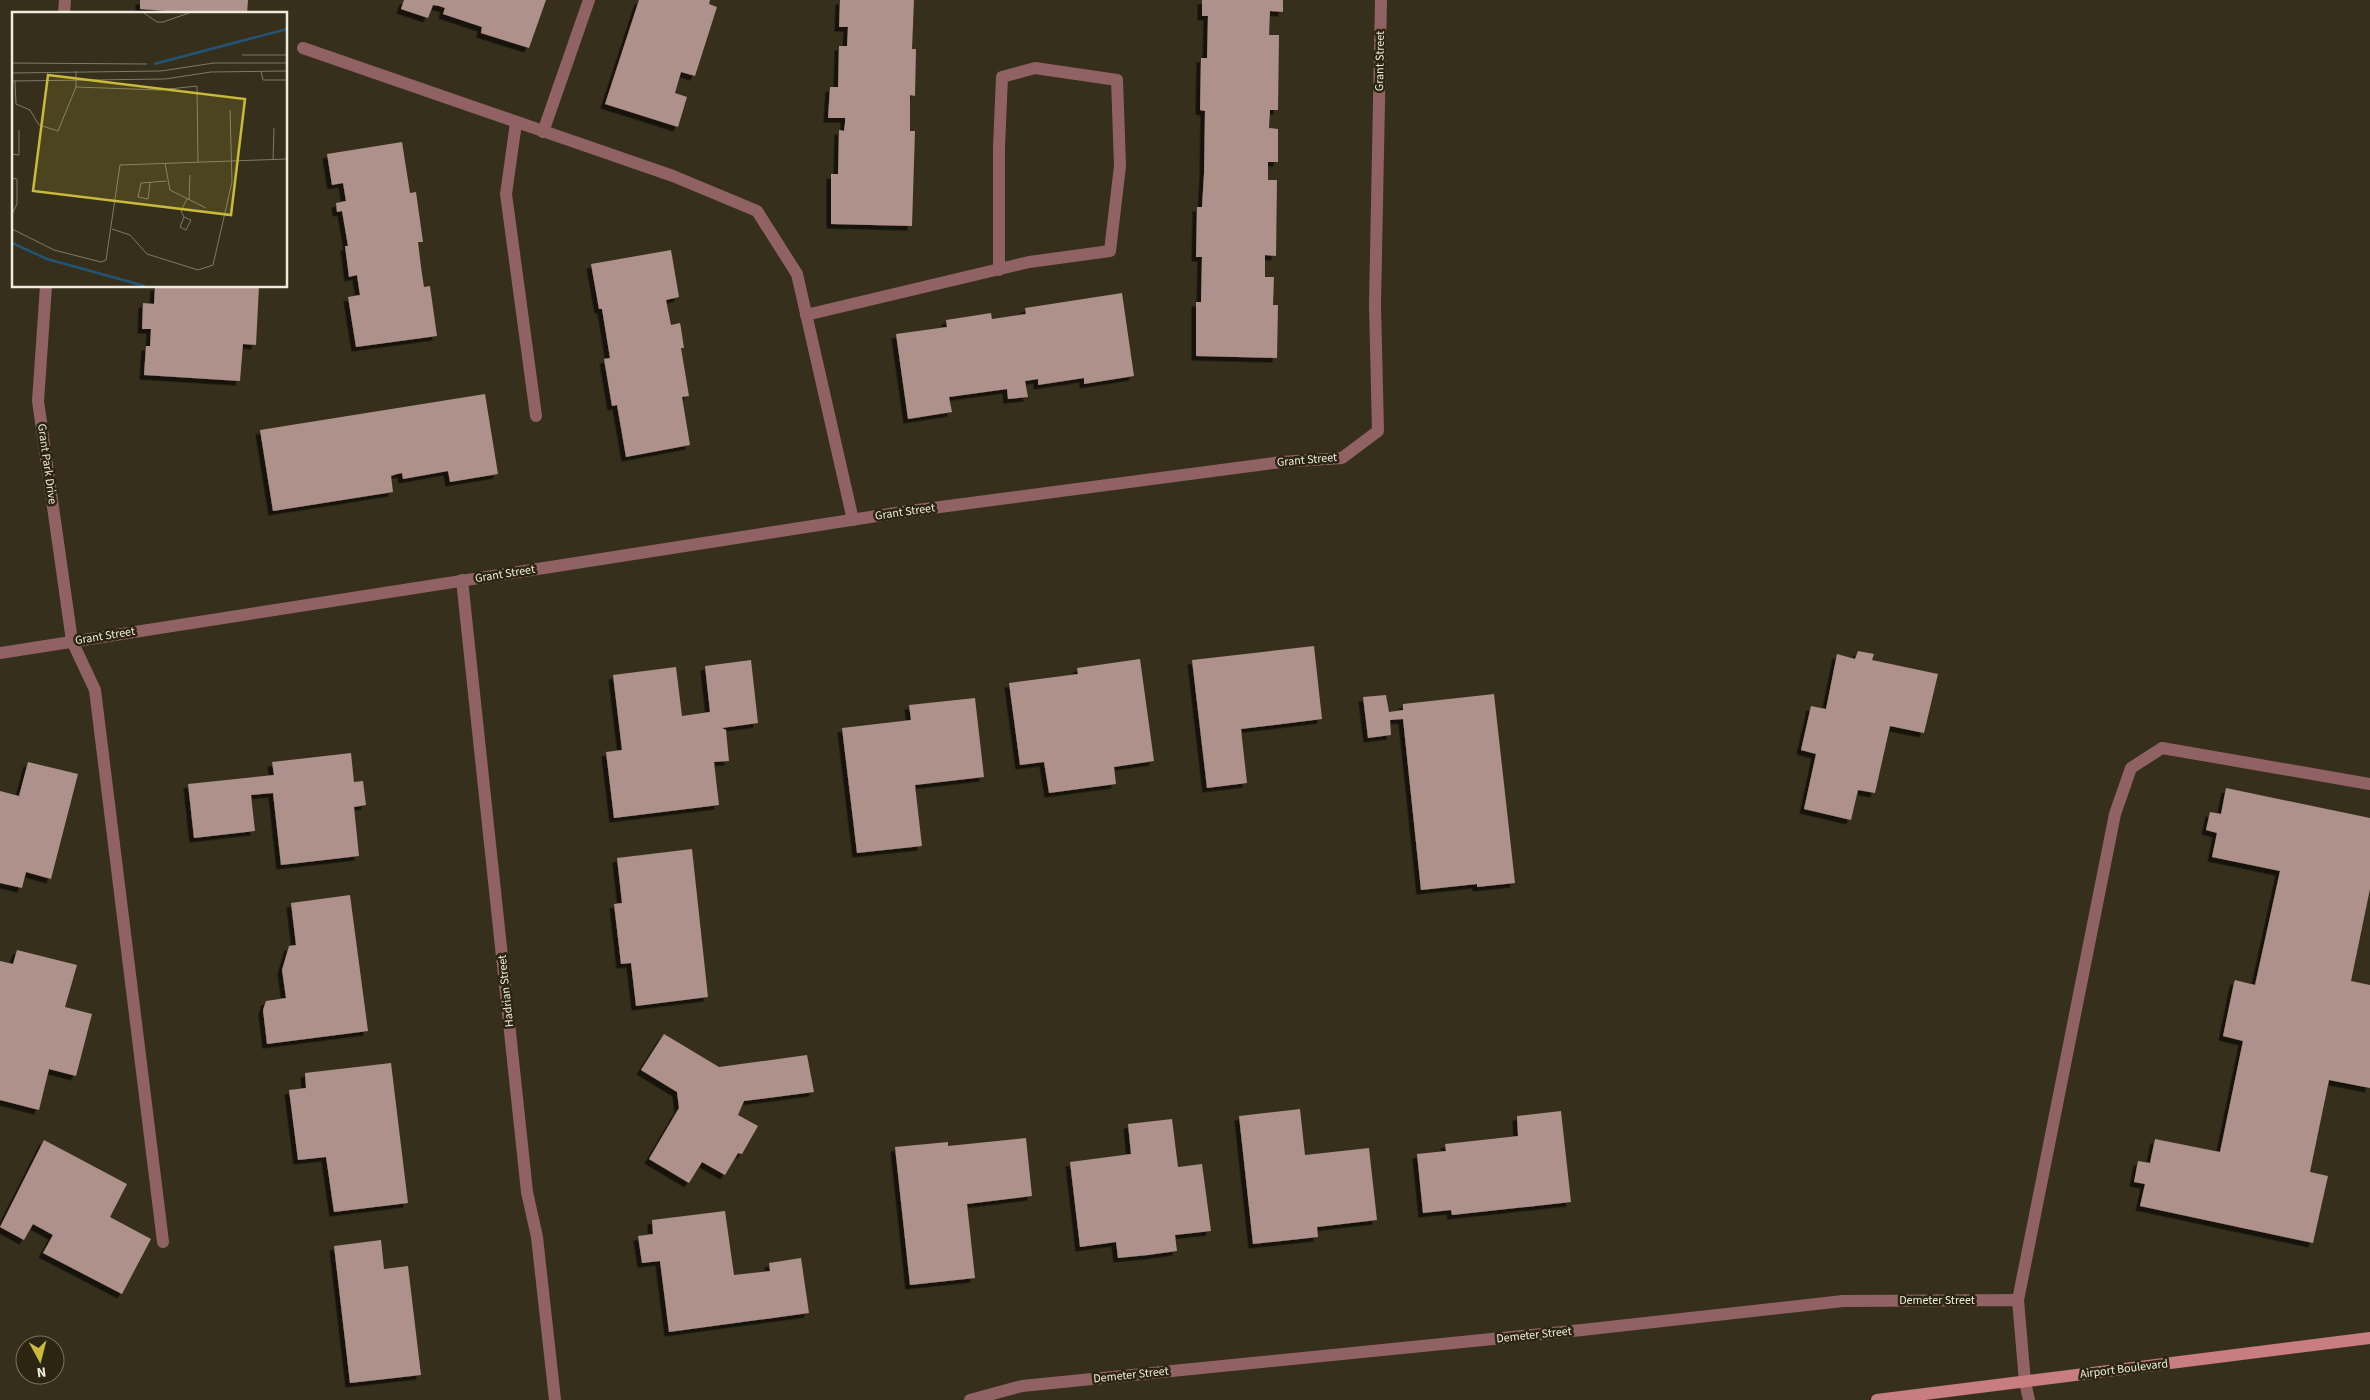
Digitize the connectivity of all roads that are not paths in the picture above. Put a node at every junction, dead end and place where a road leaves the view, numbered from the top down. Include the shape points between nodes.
1 (589, 0) edge
2 (1381, 0) edge
3 (303, 48) dead end
4 (516, 123) junction
5 (543, 132) junction
6 (1000, 270) junction
7 (46, 288) edge
8 (806, 315) junction
9 (536, 416) dead end
10 (853, 520) junction
11 (462, 580) junction
12 (72, 641) junction
13 (0, 653) edge
14 (2370, 784) edge
15 (163, 1242) dead end
16 (2018, 1300) junction
17 (2370, 1338) edge
18 (2025, 1382) junction
19 (555, 1400) edge
20 (970, 1400) edge
21 (1878, 1400) edge
22 (2029, 1400) edge

1 - 5 street
2 - 10 street, Grant Street via 1375,305 1378,431 1342,458 1281,462
3 - 4 street
4 - 5 street
4 - 9 street via 506,194
5 - 8 street via 674,176 757,211 797,274
6 - 6 street via 1029,262 1110,251 1120,166 1117,80 1035,68 1002,77
6 - 8 street
7 - 12 street, Grant Park Drive via 38,401
8 - 10 street
10 - 11 street, Grant Street
11 - 12 street, Grant Street
11 - 19 street, Hadrian Street via 527,1192 537,1237
12 - 13 street, Grant Street
12 - 15 street, Grant Park Drive via 95,690
14 - 16 street via 2162,748 2131,768 2115,814
16 - 18 street
16 - 20 street, Demeter Street via 1843,1301 1022,1386
17 - 18 main road, Airport Boulevard
18 - 21 main road, Airport Boulevard
18 - 22 street

